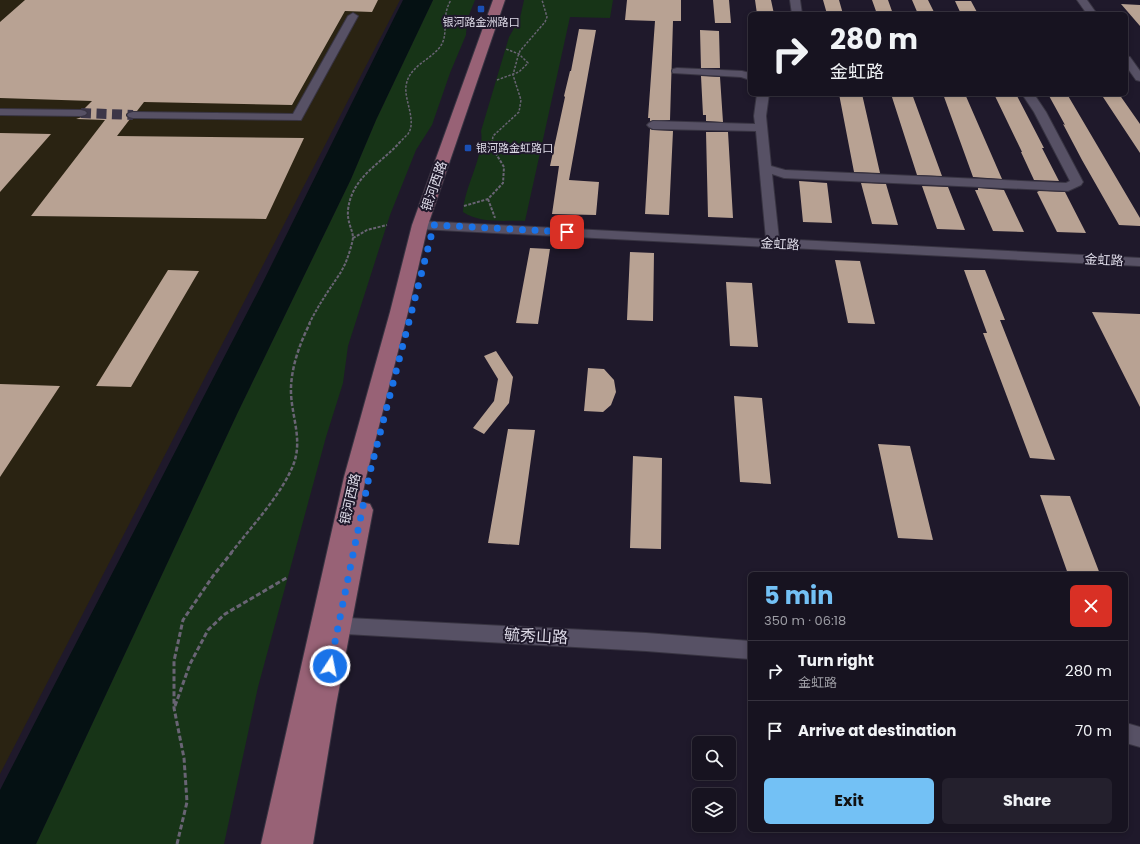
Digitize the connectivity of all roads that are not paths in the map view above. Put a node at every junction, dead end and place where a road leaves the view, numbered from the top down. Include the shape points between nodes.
1 (499, 0) edge
2 (506, 0) edge
3 (795, 0) edge
4 (1082, 0) edge
5 (797, 12) edge
6 (1091, 12) edge
7 (353, 16) dead end
8 (1128, 62) edge
9 (677, 71) dead end
10 (748, 76) edge
11 (1140, 78) edge
12 (763, 96) edge
13 (1029, 96) edge
14 (0, 112) edge
15 (81, 113) tunnel mouth
16 (133, 115) tunnel mouth
17 (653, 125) dead end
18 (761, 128) junction
19 (765, 168) junction
20 (427, 225) junction
21 (774, 244) junction
22 (1140, 262) edge
23 (330, 625) junction
24 (748, 650) edge
25 (1128, 734) edge
26 (1140, 737) edge
27 (276, 844) edge
28 (298, 844) edge

1 - 20 main road, 银河西路
2 - 20 main road, 银河西路
3 - 5 street
4 - 6 street
7 - 16 street via 297,118
8 - 11 street
9 - 10 street
12 - 18 street
13 - 19 street via 1078,182 1068,187 784,174
14 - 15 street
17 - 18 street
18 - 19 street
19 - 21 street
20 - 21 street, 金虹路
20 - 23 main road, 银河西路 via 370,472
21 - 22 street, 金虹路
23 - 24 street, 毓秀山路
23 - 27 main road, 银河西路
23 - 28 main road, 银河西路 via 322,705
25 - 26 street

